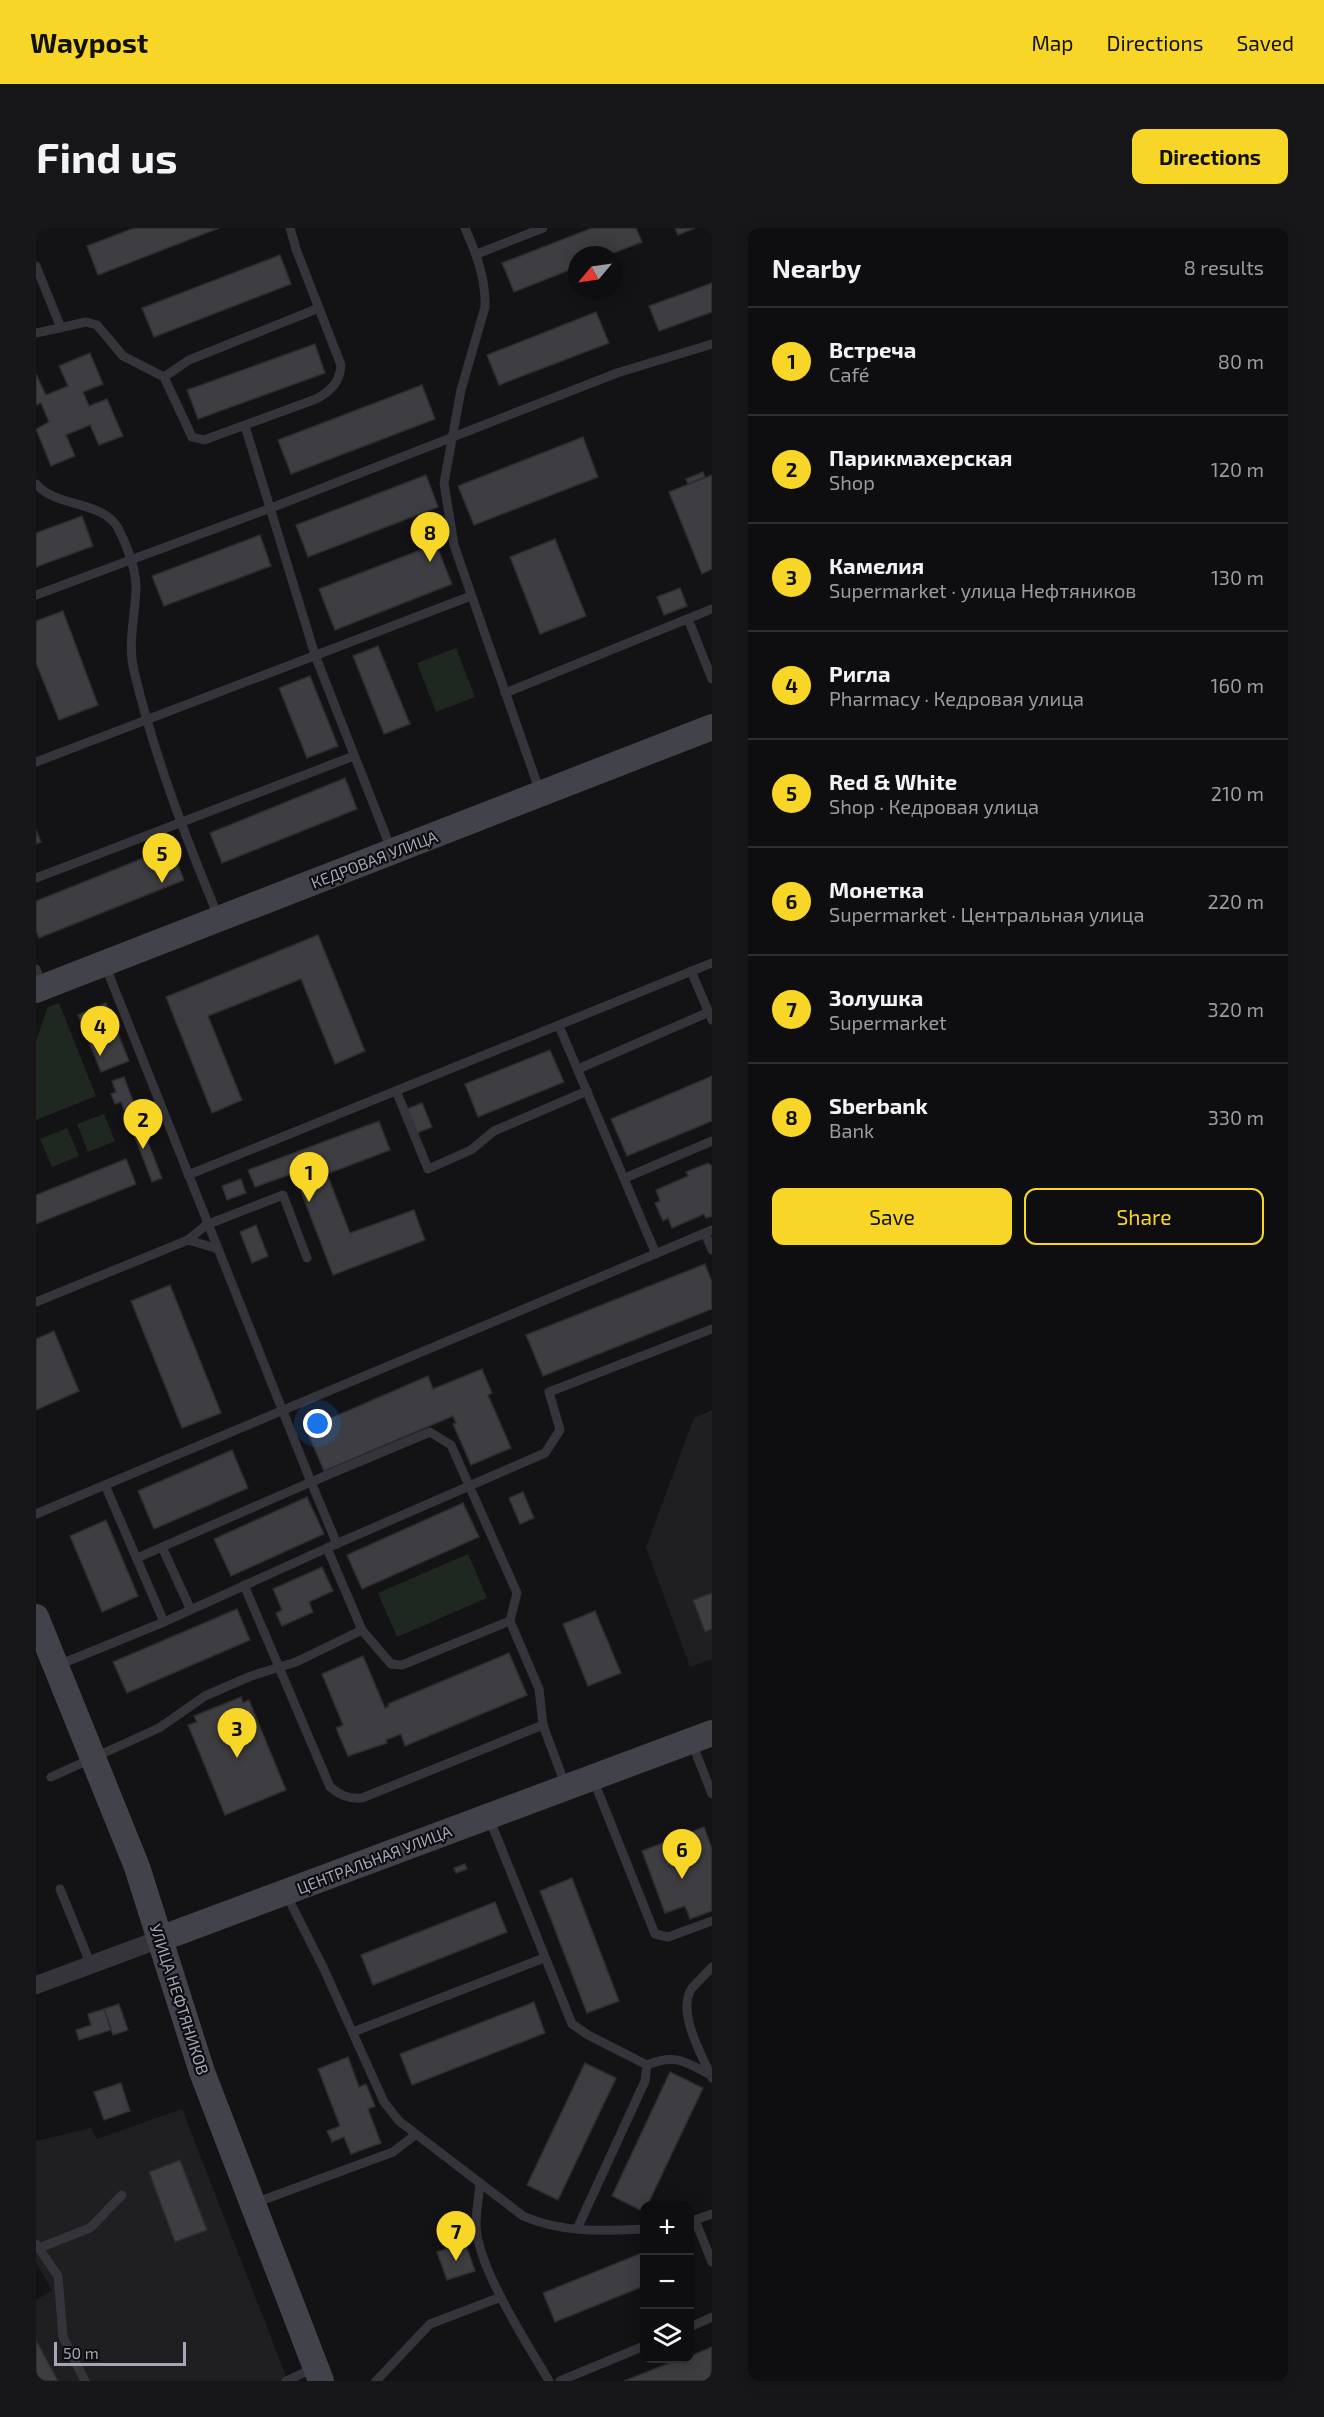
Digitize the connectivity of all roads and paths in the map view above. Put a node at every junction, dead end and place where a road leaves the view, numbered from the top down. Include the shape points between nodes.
1 (290, 228) edge
2 (465, 228) edge
3 (543, 228) edge
4 (477, 254) junction
5 (36, 266) edge
6 (319, 308) junction
7 (61, 328) junction
8 (36, 333) edge
9 (712, 344) edge
10 (164, 377) junction
11 (245, 426) junction
12 (451, 438) junction
13 (36, 483) edge
14 (272, 508) junction
15 (130, 560) junction
16 (36, 595) edge
17 (471, 596) junction
18 (712, 609) edge
19 (688, 619) junction
20 (315, 655) junction
21 (712, 679) edge
22 (505, 693) junction
23 (148, 719) junction
24 (712, 727) edge
25 (354, 756) junction
26 (36, 762) edge
27 (541, 795) junction
28 (179, 822) junction
29 (392, 852) junction
30 (36, 878) edge
31 (219, 918) junction
32 (104, 963) junction
33 (712, 963) edge
34 (691, 971) junction
35 (38, 982) edge
36 (710, 1016) edge
37 (560, 1026) junction
38 (578, 1069) junction
39 (587, 1091) junction
40 (397, 1093) junction
41 (712, 1141) edge
42 (188, 1175) junction
43 (625, 1178) junction
44 (206, 1225) junction
45 (709, 1232) edge
46 (188, 1240) junction
47 (215, 1248) junction
48 (712, 1250) edge
49 (656, 1254) junction
50 (307, 1258) dead end
51 (36, 1302) edge
52 (712, 1329) edge
53 (280, 1411) junction
54 (311, 1482) junction
55 (105, 1485) junction
56 (469, 1486) junction
57 (36, 1514) edge
58 (337, 1544) junction
59 (162, 1547) junction
60 (327, 1548) junction
61 (137, 1558) junction
62 (244, 1585) junction
63 (189, 1608) junction
64 (36, 1617) edge
65 (510, 1621) junction
66 (164, 1622) junction
67 (362, 1630) junction
68 (56, 1666) junction
69 (278, 1667) junction
70 (543, 1725) junction
71 (701, 1737) edge
72 (92, 1757) junction
73 (51, 1777) dead end
74 (592, 1777) junction
75 (566, 1787) junction
76 (712, 1794) edge
77 (488, 1816) junction
78 (60, 1888) dead end
79 (285, 1892) junction
80 (712, 1921) edge
81 (160, 1939) junction
82 (544, 1958) junction
83 (91, 1965) junction
84 (712, 1967) edge
85 (36, 1985) edge
86 (353, 2032) junction
87 (647, 2065) junction
88 (711, 2077) edge
89 (415, 2134) junction
90 (480, 2183) junction
91 (123, 2195) dead end
92 (252, 2204) junction
93 (712, 2214) edge
94 (694, 2220) edge
95 (694, 2225) edge
96 (577, 2229) junction
97 (640, 2229) edge
98 (38, 2246) edge
99 (712, 2262) edge
100 (501, 2297) junction
101 (712, 2318) edge
102 (694, 2325) edge
103 (640, 2348) edge
104 (319, 2374) edge
105 (85, 2381) edge
106 (286, 2381) edge
107 (376, 2381) edge
108 (549, 2381) edge
109 (560, 2381) edge

1 - 6 lane
2 - 4 lane
3 - 4 lane
4 - 12 lane via 485,307
5 - 7 lane
6 - 10 lane via 200,356
6 - 11 lane via 341,365 336,384 316,399
7 - 8 lane
7 - 10 lane via 86,322 97,326 123,356
9 - 12 lane via 617,373
10 - 11 lane via 192,437 204,440
11 - 14 lane
12 - 14 lane
12 - 17 lane via 444,483 447,514
13 - 15 lane via 48,495 110,518
14 - 15 lane
14 - 20 lane
15 - 16 lane
15 - 23 lane via 136,585 131,622 133,669
17 - 20 lane
17 - 22 lane
18 - 19 lane
19 - 21 lane
19 - 22 lane
20 - 23 lane
20 - 25 lane
22 - 27 lane
23 - 26 lane
23 - 28 lane
24 - 27 street, КЕДРОВАЯ УЛИЦА
25 - 28 lane
25 - 29 lane
27 - 29 street, КЕДРОВАЯ УЛИЦА
28 - 30 lane
28 - 31 lane
29 - 31 street, КЕДРОВАЯ УЛИЦА
31 - 32 street, КЕДРОВАЯ УЛИЦА
32 - 35 street, КЕДРОВАЯ УЛИЦА
32 - 42 lane
33 - 34 lane
34 - 36 lane
34 - 37 lane
36 - 38 lane
37 - 38 lane
37 - 40 lane
38 - 39 lane
39 - 40 lane via 494,1131 471,1150 428,1168
39 - 43 lane
40 - 42 lane
41 - 43 lane
42 - 44 lane
43 - 49 lane
44 - 46 lane
44 - 47 lane
44 - 50 lane via 283,1195
45 - 48 lane
45 - 49 lane
46 - 47 lane
46 - 51 lane
47 - 53 lane
49 - 53 lane
52 - 56 lane via 549,1392 560,1430 545,1453
53 - 54 lane
53 - 55 lane
54 - 56 lane via 429,1432 451,1444
54 - 58 lane
54 - 59 lane
55 - 57 lane
55 - 61 lane
56 - 58 lane
56 - 65 lane via 517,1593
58 - 60 lane
59 - 61 lane
59 - 63 lane
60 - 62 lane
60 - 67 lane
61 - 66 lane
62 - 63 lane
62 - 69 lane
63 - 66 lane
64 - 68 street, УЛИЦА НЕФТЯНИКОВ
65 - 67 lane via 402,1665 391,1664
65 - 70 lane via 539,1689
66 - 68 lane
67 - 69 lane
68 - 72 street, УЛИЦА НЕФТЯНИКОВ
69 - 70 lane via 330,1787 352,1799
69 - 72 lane via 205,1696 159,1728
70 - 75 lane
71 - 74 street, ЦЕНТРАЛЬНАЯ УЛИЦА
71 - 76 lane
72 - 73 lane
72 - 81 street, УЛИЦА НЕФТЯНИКОВ via 137,1867
74 - 75 street, ЦЕНТРАЛЬНАЯ УЛИЦА
74 - 80 lane via 655,1934 668,1938
75 - 77 street, ЦЕНТРАЛЬНАЯ УЛИЦА
77 - 79 street, ЦЕНТРАЛЬНАЯ УЛИЦА
77 - 82 lane
78 - 83 lane
79 - 81 street, ЦЕНТРАЛЬНАЯ УЛИЦА
79 - 86 lane
81 - 83 street, ЦЕНТРАЛЬНАЯ УЛИЦА
81 - 92 street, УЛИЦА НЕФТЯНИКОВ via 181,2013
82 - 86 lane
82 - 87 lane via 572,2024
83 - 85 street, ЦЕНТРАЛЬНАЯ УЛИЦА
84 - 88 lane via 691,1990 687,2002 689,2024
86 - 89 lane via 384,2102
87 - 88 lane via 680,2059
87 - 96 lane via 645,2081
89 - 90 lane
89 - 92 lane via 393,2152
90 - 96 lane via 523,2216 544,2225
90 - 100 lane via 476,2226 480,2247
91 - 98 lane via 90,2228
92 - 104 street, УЛИЦА НЕФТЯНИКОВ
93 - 94 lane
95 - 99 lane
96 - 97 lane
98 - 105 lane via 58,2276 63,2337
100 - 107 lane via 430,2324
100 - 108 lane
101 - 102 lane
103 - 109 lane
104 - 106 lane

